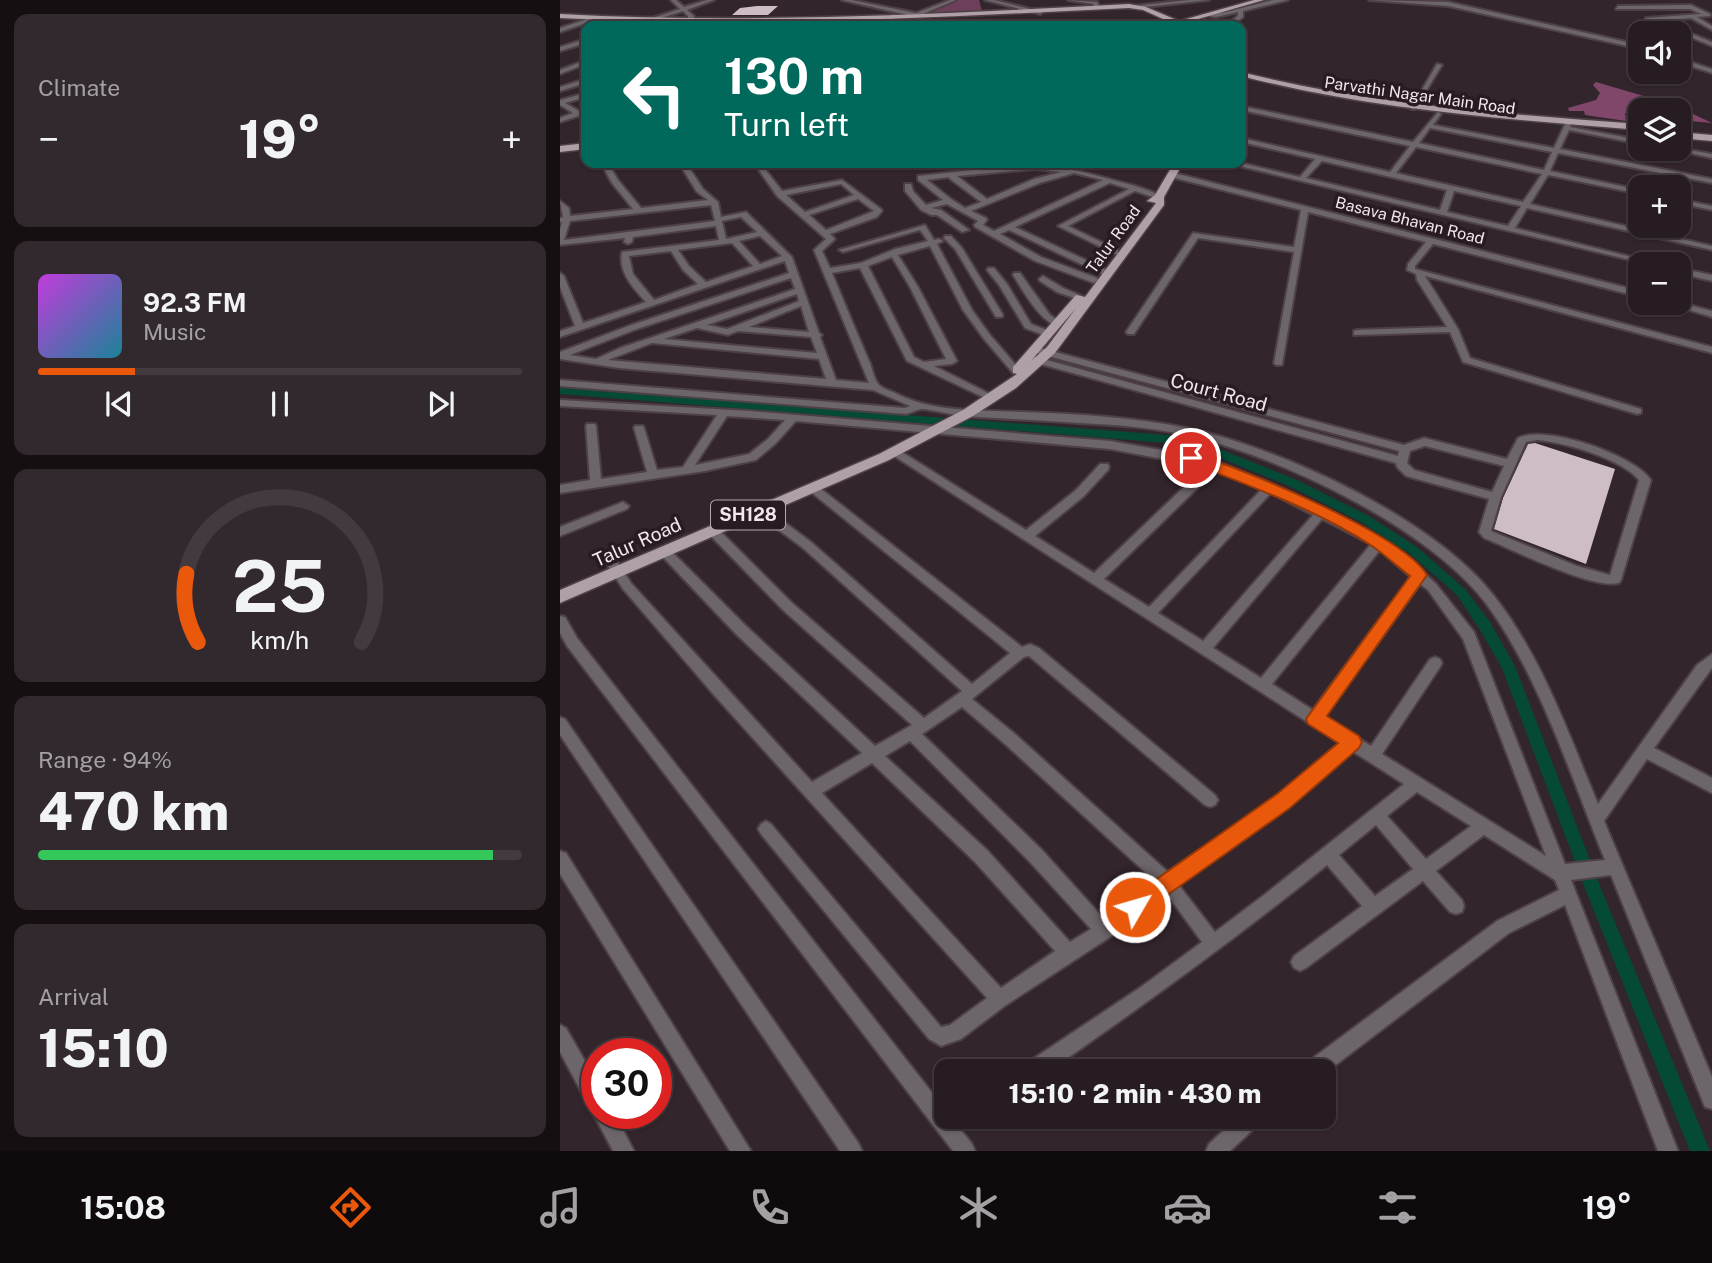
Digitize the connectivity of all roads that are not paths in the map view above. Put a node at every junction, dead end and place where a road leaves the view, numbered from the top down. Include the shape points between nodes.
1 (673, 0) edge
2 (712, 0) edge
3 (844, 0) edge
4 (954, 0) edge
5 (987, 0) edge
6 (1070, 0) edge
7 (1207, 0) edge
8 (1261, 0) edge
9 (1286, 0) edge
10 (1371, 0) edge
11 (1630, 0) edge
12 (1136, 6) junction
13 (1097, 8) junction
14 (1619, 8) dead end
15 (1649, 8) junction
16 (683, 9) junction
17 (1036, 11) junction
18 (1240, 11) junction
19 (1710, 15) edge
20 (890, 16) junction
21 (1164, 16) junction
22 (1201, 16) junction
23 (1691, 16) junction
24 (917, 17) junction
25 (560, 18) edge
26 (1186, 18) junction
27 (1660, 18) junction
28 (847, 20) joint
29 (587, 21) joint
30 (647, 21) junction
31 (687, 21) edge
32 (744, 21) edge
33 (826, 21) edge
34 (884, 21) edge
35 (1169, 21) edge
36 (1171, 21) edge
37 (1179, 21) edge
38 (1182, 21) edge
39 (1234, 21) edge
40 (1649, 21) edge
41 (581, 23) edge
42 (1712, 28) edge
43 (560, 30) edge
44 (1712, 34) edge
45 (1692, 36) junction
46 (581, 42) edge
47 (1628, 44) edge
48 (1691, 44) edge
49 (1712, 44) edge
50 (561, 48) edge
51 (1712, 51) edge
52 (581, 64) edge
53 (1691, 64) edge
54 (1439, 65) dead end
55 (1712, 71) edge
56 (560, 72) edge
57 (581, 74) edge
58 (1246, 78) edge
59 (560, 79) edge
60 (581, 83) edge
61 (560, 89) edge
62 (581, 96) edge
63 (560, 102) edge
64 (1413, 108) junction
65 (1246, 109) edge
66 (581, 112) edge
67 (581, 113) edge
68 (1438, 114) junction
69 (560, 120) edge
70 (1567, 125) junction
71 (1429, 126) junction
72 (1628, 128) edge
73 (1691, 134) edge
74 (1712, 136) edge
75 (1628, 139) edge
76 (1246, 141) edge
77 (1414, 145) junction
78 (581, 147) edge
79 (560, 149) edge
80 (1557, 149) junction
81 (1691, 152) edge
82 (1712, 156) edge
83 (1320, 158) junction
84 (1246, 166) edge
85 (608, 168) edge
86 (686, 168) edge
87 (761, 168) edge
88 (1015, 168) edge
89 (1059, 168) edge
90 (1176, 168) edge
91 (1070, 172) junction
92 (1546, 173) junction
93 (1392, 174) junction
94 (1174, 175) junction
95 (952, 176) junction
96 (1302, 179) junction
97 (1110, 180) junction
98 (1712, 181) edge
99 (908, 186) dead end
100 (1452, 187) junction
101 (1136, 188) junction
102 (1628, 190) edge
103 (780, 194) junction
104 (860, 196) junction
105 (1159, 197) junction
106 (948, 201) junction
107 (713, 202) junction
108 (986, 202) junction
109 (560, 203) edge
110 (1526, 204) junction
111 (1691, 204) edge
112 (924, 208) junction
113 (1305, 208) junction
114 (1712, 208) edge
115 (638, 210) junction
116 (965, 211) junction
117 (1443, 212) junction
118 (802, 215) junction
119 (564, 219) edge
120 (718, 222) junction
121 (978, 225) junction
122 (1008, 227) junction
123 (1510, 229) junction
124 (965, 230) junction
125 (762, 233) junction
126 (825, 233) junction
127 (994, 234) junction
128 (629, 235) junction
129 (948, 238) junction
130 (734, 240) junction
131 (1432, 240) junction
132 (560, 242) edge
133 (723, 242) junction
134 (933, 242) junction
135 (673, 248) junction
136 (1712, 248) edge
137 (843, 250) dead end
138 (1297, 250) junction
139 (1115, 252) junction
140 (625, 254) junction
141 (894, 254) junction
142 (788, 257) junction
143 (1628, 257) edge
144 (863, 265) junction
145 (758, 267) junction
146 (991, 270) dead end
147 (828, 271) junction
148 (1420, 273) junction
149 (1691, 273) edge
150 (794, 274) junction
151 (1017, 275) dead end
152 (560, 276) edge
153 (1098, 276) junction
154 (1712, 278) edge
155 (1043, 279) dead end
156 (703, 284) junction
157 (800, 290) junction
158 (1628, 291) edge
159 (1080, 297) junction
160 (651, 302) junction
161 (804, 302) junction
162 (1691, 308) edge
163 (1712, 314) edge
164 (999, 315) dead end
165 (1058, 324) junction
166 (696, 325) junction
167 (580, 327) junction
168 (737, 328) junction
169 (1453, 329) junction
170 (1131, 332) dead end
171 (1357, 333) dead end
172 (560, 334) edge
173 (1049, 334) junction
174 (817, 335) junction
175 (650, 340) junction
176 (1712, 350) edge
177 (560, 355) edge
178 (824, 356) junction
179 (1038, 356) junction
180 (597, 362) junction
181 (1279, 363) dead end
182 (922, 365) junction
183 (1016, 372) junction
184 (560, 383) edge
185 (832, 383) junction
186 (875, 387) junction
187 (989, 396) junction
188 (560, 403) edge
189 (755, 406) junction
190 (920, 407) junction
191 (1637, 411) dead end
192 (724, 413) junction
193 (968, 414) junction
194 (792, 419) junction
195 (591, 426) dead end
196 (639, 428) dead end
197 (935, 431) junction
198 (920, 437) junction
199 (893, 453) junction
200 (1403, 454) junction
201 (1510, 464) junction
202 (1214, 465) junction
203 (1104, 467) dead end
204 (685, 470) junction
205 (653, 474) junction
206 (596, 482) junction
207 (813, 488) junction
208 (1270, 488) junction
209 (560, 489) edge
210 (1495, 497) junction
211 (623, 506) dead end
212 (760, 510) junction
213 (1322, 512) junction
214 (712, 530) junction
215 (560, 532) edge
216 (1027, 536) junction
217 (1379, 543) junction
218 (664, 551) junction
219 (615, 569) junction
220 (1419, 575) junction
221 (1096, 579) junction
222 (560, 589) edge
223 (560, 597) edge
224 (1151, 613) junction
225 (560, 621) edge
226 (1205, 648) junction
227 (1020, 653) junction
228 (1435, 663) dead end
229 (1709, 668) edge
230 (1263, 685) junction
231 (967, 695) junction
232 (1315, 719) junction
233 (560, 723) edge
234 (917, 729) junction
235 (1352, 742) junction
236 (1644, 751) junction
237 (873, 755) junction
238 (1373, 755) junction
239 (1416, 783) junction
240 (1712, 786) edge
241 (812, 790) junction
242 (1210, 800) dead end
243 (1377, 815) junction
244 (1597, 818) junction
245 (1484, 826) junction
246 (766, 829) dead end
247 (1329, 855) junction
248 (560, 859) edge
249 (1607, 868) junction
250 (1426, 869) junction
251 (1564, 872) junction
252 (1167, 882) junction
253 (1567, 895) junction
254 (1373, 906) junction
255 (1456, 906) dead end
256 (1104, 931) junction
257 (1213, 943) junction
258 (1068, 953) junction
259 (1300, 962) dead end
260 (1000, 999) junction
261 (560, 1034) edge
262 (1050, 1059) edge
263 (1328, 1059) edge
264 (581, 1072) edge
265 (1712, 1100) edge
266 (612, 1129) edge
267 (1239, 1129) edge
268 (624, 1151) edge
269 (741, 1151) edge
270 (852, 1151) edge
271 (965, 1151) edge
272 (1216, 1151) edge
273 (1668, 1151) edge

1 - 16 street
2 - 16 street
3 - 20 street
4 - 24 street
5 - 17 street
6 - 13 street via 1095,3
7 - 12 street
8 - 22 main road
9 - 18 street
10 - 47 street via 1448,4
11 - 15 street
12 - 13 main road
12 - 21 main road
13 - 17 main road
14 - 15 street
15 - 19 street via 1691,7
16 - 30 street
16 - 31 street via 691,16
17 - 24 main road
17 - 35 main road via 1135,8
18 - 22 street
18 - 39 street
19 - 23 street
20 - 24 main road
20 - 28 main road
20 - 32 main road
20 - 34 street
21 - 26 main road
21 - 36 main road
22 - 26 main road
22 - 38 main road
23 - 27 street
23 - 42 street
25 - 29 main road
25 - 30 main road
26 - 37 main road
27 - 40 street
27 - 45 street
28 - 33 main road
29 - 30 main road
41 - 43 street
44 - 45 street
45 - 49 street
46 - 50 street
48 - 51 street
52 - 56 street
53 - 55 street
54 - 64 street
57 - 59 street
58 - 64 main road, Parvathi Nagar Main Road
58 - 68 main road, Parvathi Nagar Main Road via 1318,96
60 - 61 street
62 - 63 street
63 - 66 street
64 - 70 main road, Parvathi Nagar Main Road
65 - 77 street
67 - 69 street
68 - 70 main road, Parvathi Nagar Main Road
68 - 71 street
70 - 72 main road, Parvathi Nagar Main Road
70 - 75 street
70 - 80 street
71 - 77 street
71 - 80 street
73 - 74 main road
76 - 83 street
77 - 92 street
77 - 93 street
78 - 79 main road
80 - 92 street
80 - 98 street
81 - 82 street
83 - 93 street
83 - 96 street
84 - 96 street
85 - 115 street
86 - 107 street
87 - 103 street
88 - 95 street
89 - 91 street
90 - 94 main road, Talur Road / SH128
91 - 97 street
91 - 108 street
92 - 102 street
92 - 110 street
93 - 100 street
94 - 105 main road, Talur Road / SH128
94 - 113 street, Basava Bhavan Road
95 - 106 street via 921,178
95 - 108 street
96 - 117 street
97 - 101 street
97 - 122 street
99 - 112 street
100 - 110 street
100 - 117 street
101 - 105 street
101 - 139 street via 1062,226
103 - 104 street via 839,182
103 - 118 street
104 - 118 street
104 - 126 street via 879,213
105 - 139 main road, Talur Road / SH128
105 - 179 main road, Talur Road / SH128 via 1161,203 1143,228
106 - 112 street
106 - 116 street
107 - 115 street
107 - 120 street
108 - 116 street
109 - 119 street via 565,208
110 - 123 street
110 - 136 street
111 - 114 street
112 - 124 street
113 - 131 street, Basava Bhavan Road
113 - 138 street
115 - 119 street
116 - 121 street via 984,220
117 - 123 street
118 - 126 street
119 - 132 street
120 - 125 street via 743,214
120 - 128 street
120 - 133 street
121 - 124 street
121 - 127 street
122 - 127 street
122 - 153 street
123 - 143 street
124 - 129 street
125 - 130 street
125 - 142 street
126 - 147 street via 831,240 818,250
127 - 153 street via 1038,259
128 - 132 street
128 - 140 street
129 - 134 street
129 - 164 street
130 - 133 street
130 - 145 street
131 - 148 street via 1410,268
131 - 158 street, Basava Bhavan Road
133 - 135 street
134 - 137 street via 919,227
134 - 141 street
134 - 183 street via 962,299
135 - 140 street
135 - 156 street
138 - 170 street via 1196,235
138 - 181 street
139 - 153 main road, Talur Road / SH128
140 - 160 street via 624,265
141 - 144 street
141 - 182 street via 952,360
142 - 145 street
142 - 150 street
144 - 147 street
144 - 182 street via 910,359
145 - 156 street
146 - 173 street via 1028,326
147 - 186 street
148 - 169 street
148 - 176 street
149 - 154 street
150 - 157 street
150 - 177 street
151 - 165 street via 1047,317
152 - 167 street
153 - 159 main road, Talur Road / SH128
155 - 159 street
156 - 160 street
157 - 161 street
157 - 166 street
159 - 165 main road, Talur Road / SH128
160 - 167 street
161 - 168 street
161 - 174 street
162 - 163 street
165 - 173 main road, Talur Road / SH128
166 - 168 street via 727,332
166 - 175 street
167 - 172 street
168 - 174 street
169 - 171 street
169 - 191 street via 1466,360
173 - 179 main road, Talur Road / SH128
174 - 178 street
175 - 178 street
175 - 180 street
177 - 180 street
178 - 185 street
179 - 183 main road, Talur Road / SH128
179 - 193 main road, Talur Road / SH128 via 1012,385
179 - 200 street, Court Road
180 - 185 street
182 - 187 street
183 - 187 main road, Talur Road / SH128
184 - 189 street
185 - 186 street
186 - 190 street
187 - 193 main road, Talur Road / SH128
188 - 192 street
189 - 190 street via 906,411
189 - 192 street
189 - 194 street
190 - 193 street
192 - 204 street
193 - 197 main road, Talur Road / SH128
193 - 244 street via 1137,425 1208,437 1278,463 1393,518 1474,580 1507,626 1538,681
194 - 197 street
194 - 204 street via 752,457
195 - 206 street
196 - 205 street
197 - 198 main road, Talur Road / SH128
197 - 202 street via 1110,445
198 - 199 main road, Talur Road / SH128
198 - 219 main road, Talur Road / SH128
199 - 207 main road, Talur Road / SH128
199 - 216 street
200 - 201 street, Court Road via 1424,442
200 - 210 street, Court Road via 1403,468 1410,473
201 - 210 street
201 - 210 street via 1521,440 1538,436 1618,461 1643,475 1615,580 1489,535 1485,532
202 - 208 street
202 - 221 street
203 - 216 street
204 - 205 street
205 - 206 street
206 - 209 street
207 - 212 main road, Talur Road / SH128
207 - 227 street
208 - 213 street
208 - 224 street
211 - 215 street
212 - 214 main road, Talur Road / SH128
212 - 231 street via 807,545
213 - 217 street
213 - 226 street
214 - 218 main road, Talur Road / SH128
214 - 234 street
216 - 221 street
217 - 220 street
217 - 230 street
218 - 219 main road, Talur Road / SH128
218 - 237 street
219 - 222 main road, Talur Road / SH128
219 - 223 main road, Talur Road / SH128
219 - 241 street
220 - 232 street
220 - 251 street via 1469,636
221 - 224 street
224 - 226 street
225 - 271 street
226 - 230 street
227 - 231 street
227 - 242 street via 1034,652
228 - 238 street
229 - 236 street
230 - 232 street
231 - 234 street
231 - 252 street
232 - 235 street
233 - 270 street
234 - 237 street
234 - 256 street
235 - 238 street
235 - 252 street via 1283,801
236 - 240 street
236 - 244 street
237 - 241 street
237 - 258 street via 981,856
238 - 239 street
239 - 243 street
239 - 245 street
241 - 260 street
243 - 247 street
243 - 250 street
244 - 249 street
245 - 250 street
245 - 251 street
246 - 260 street via 935,1033 947,1037 955,1033
247 - 254 street
247 - 257 street
248 - 269 street
249 - 251 street
249 - 265 street
250 - 254 street
250 - 255 street
251 - 253 street
252 - 256 street
252 - 257 street
253 - 263 street via 1503,927
253 - 273 street
254 - 259 street
256 - 258 street
257 - 262 street
258 - 260 street
261 - 264 street
266 - 268 street
267 - 272 street

